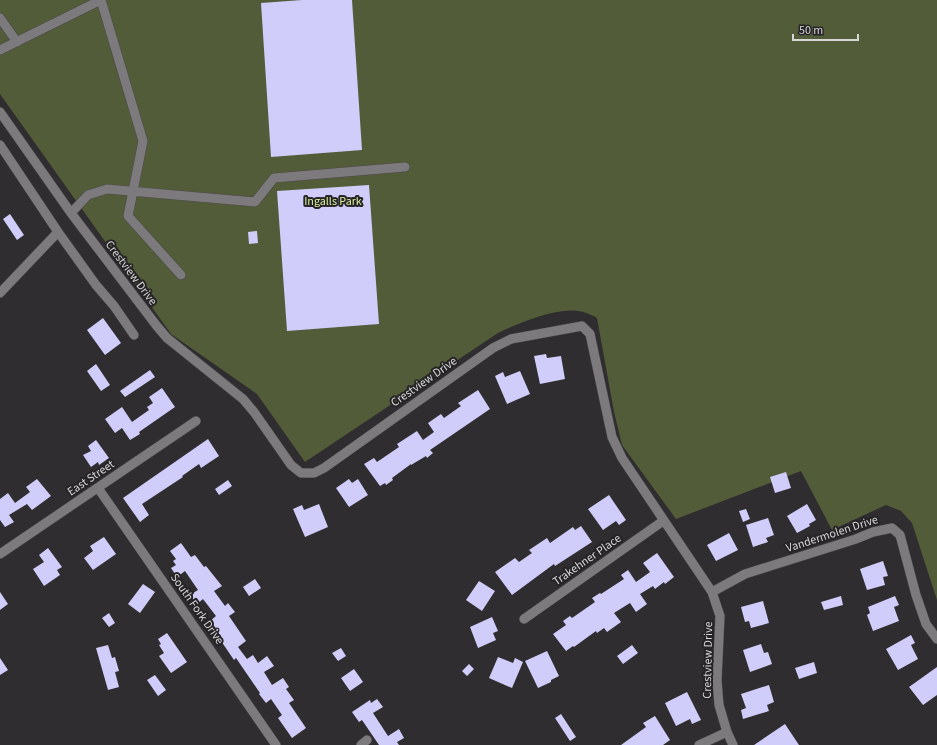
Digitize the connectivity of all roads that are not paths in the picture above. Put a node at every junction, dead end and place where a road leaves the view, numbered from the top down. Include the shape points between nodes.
1 (101, 0) edge
2 (0, 18) edge
3 (17, 42) junction
4 (0, 50) edge
5 (0, 112) edge
6 (0, 145) edge
7 (405, 167) dead end
8 (133, 191) junction
9 (71, 213) junction
10 (58, 232) junction
11 (181, 275) dead end
12 (0, 293) edge
13 (134, 335) dead end
14 (196, 421) dead end
15 (98, 488) junction
16 (664, 521) junction
17 (0, 554) edge
18 (712, 592) junction
19 (524, 619) dead end
20 (937, 639) edge
21 (726, 732) junction
22 (276, 745) edge
23 (699, 745) edge
24 (733, 745) edge

1 - 3 street
1 - 8 street via 143,141
2 - 3 street
3 - 4 street
5 - 9 street, Crestview Drive
6 - 10 street
7 - 8 street via 274,178 255,202
8 - 9 street via 107,189 88,195
8 - 11 street via 128,216
9 - 16 street, Crestview Drive via 167,338 243,399 291,465 301,473 314,473 324,468 493,348 512,339 582,326 590,334 612,437 622,458
10 - 12 street
10 - 13 street
14 - 15 street, East Street
15 - 17 street, East Street
15 - 22 street, South Fork Drive
16 - 18 street, Crestview Drive
16 - 19 street, Trakehner Place
18 - 20 street, Vandermolen Drive via 745,574 892,528 900,535 926,624
18 - 21 street, Crestview Drive via 720,616 717,680 719,704
21 - 23 street
21 - 24 street, Crestview Drive

